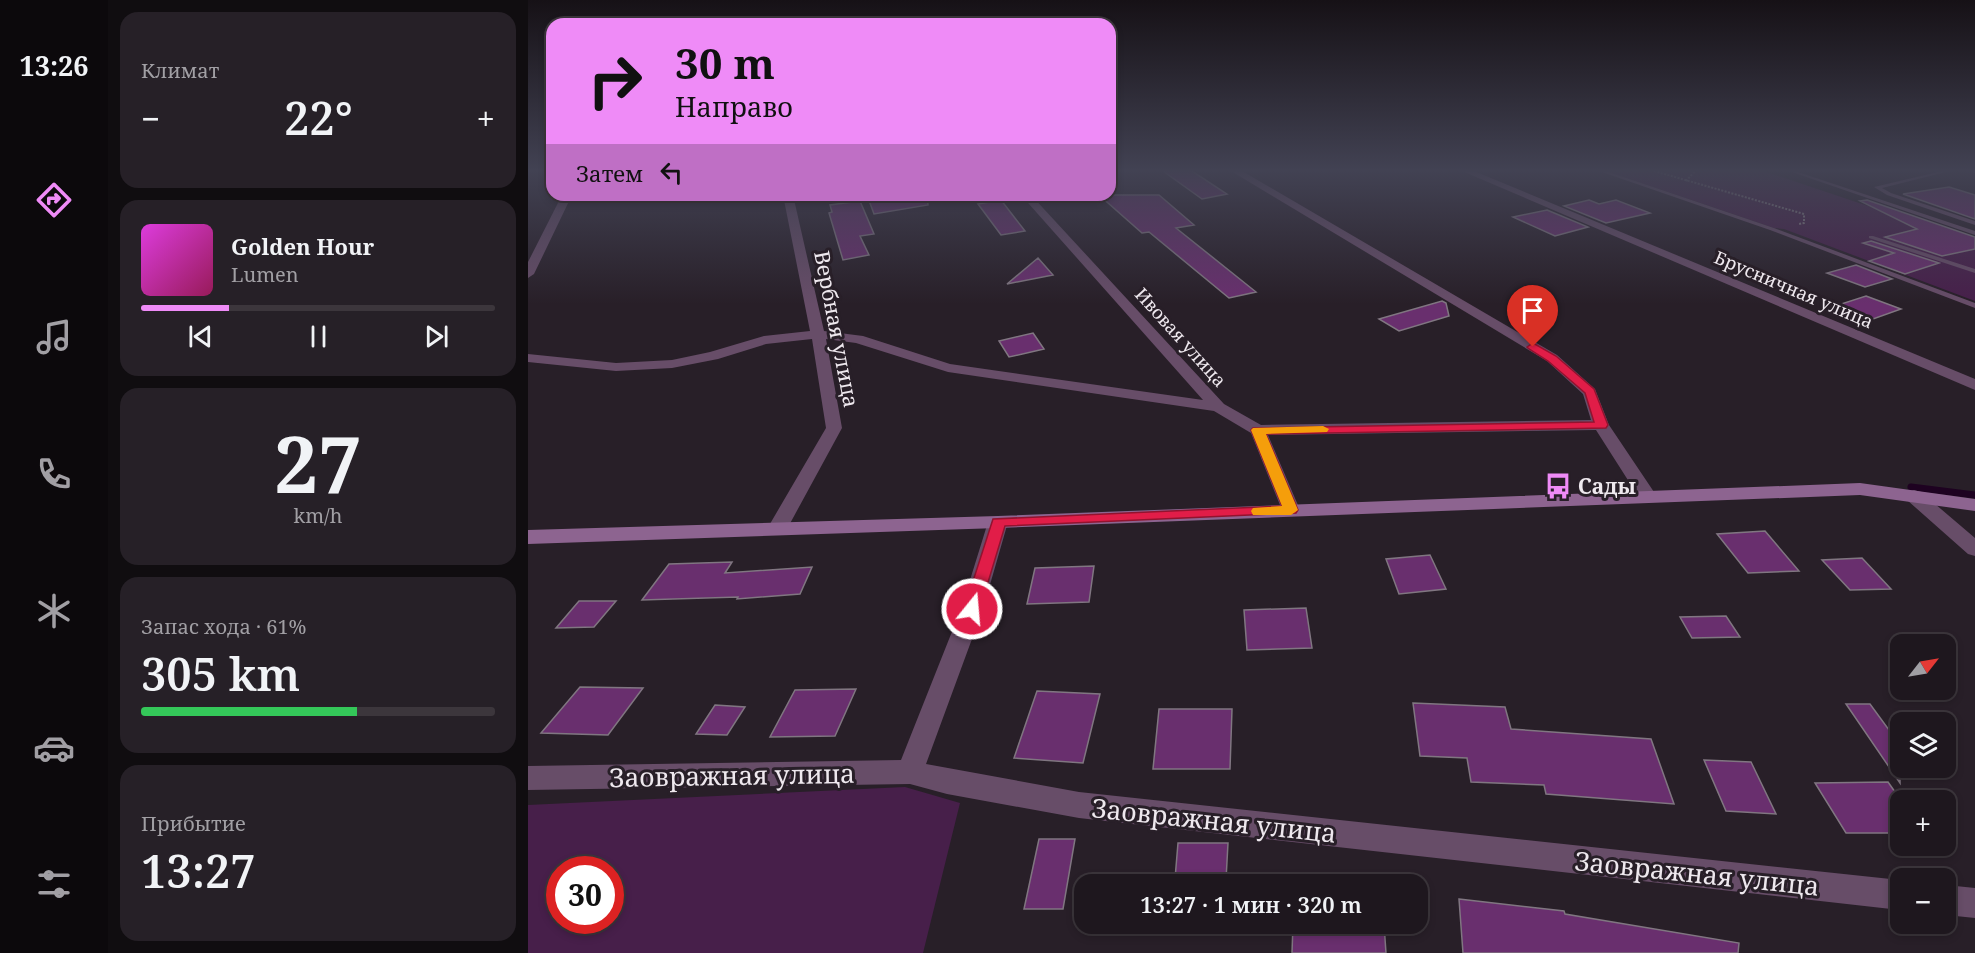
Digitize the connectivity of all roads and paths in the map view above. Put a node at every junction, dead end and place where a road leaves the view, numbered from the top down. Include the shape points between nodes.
1 (557, 215) edge
2 (792, 215) edge
3 (1045, 215) edge
4 (1311, 215) edge
5 (1573, 215) edge
6 (1733, 215) edge
7 (1804, 215) edge
8 (1923, 215) edge
9 (1955, 215) edge
10 (1975, 222) edge
11 (1772, 229) junction
12 (1975, 233) edge
13 (1871, 237) dead end
14 (1975, 271) edge
15 (528, 274) edge
16 (1975, 306) edge
17 (818, 334) junction
18 (528, 358) edge
19 (1975, 385) edge
20 (1218, 407) junction
21 (1601, 425) junction
22 (1258, 430) junction
23 (1647, 495) junction
24 (1914, 496) junction
25 (1975, 505) edge
26 (1291, 510) junction
27 (999, 522) junction
28 (777, 529) junction
29 (528, 537) edge
30 (1975, 549) edge
31 (910, 772) junction
32 (528, 778) edge
33 (1890, 894) edge
34 (1956, 901) edge
35 (1975, 903) edge

1 - 15 street
2 - 17 street, Вербная улица
3 - 20 street, Ивовая улица
4 - 21 street via 1552,358 1590,392
5 - 19 street, Брусничная улица
6 - 11 lane
7 - 11 path via 1804,223
8 - 12 lane
9 - 10 lane
11 - 16 lane
13 - 14 lane
17 - 18 street via 764,340 672,364 616,367
17 - 20 street via 858,339 948,368
17 - 28 street, Вербная улица via 834,428
20 - 22 street, Ивовая улица
21 - 22 street
21 - 23 street
22 - 26 street
23 - 24 street via 1860,489
23 - 26 street
24 - 25 street
24 - 30 street
26 - 27 street
27 - 28 street
27 - 31 street via 972,609
28 - 29 street
31 - 32 street, Заовражная улица
31 - 33 street, Заовражная улица via 1079,805
34 - 35 street

